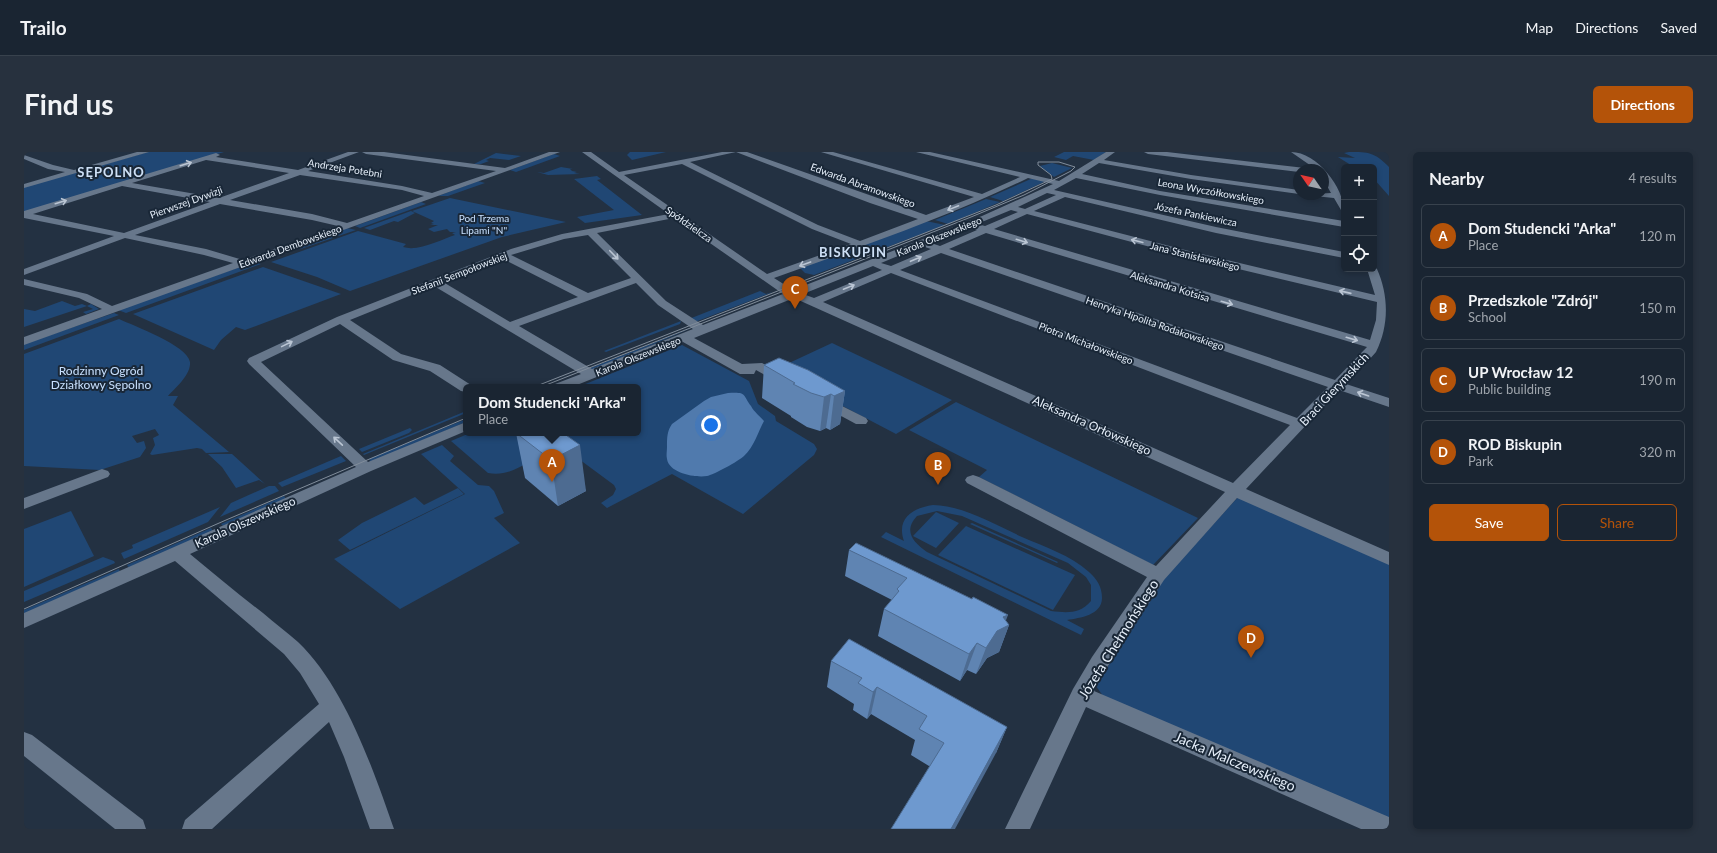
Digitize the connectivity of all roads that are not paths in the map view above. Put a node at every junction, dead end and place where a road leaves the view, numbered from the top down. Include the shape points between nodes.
1 (145, 152) edge
2 (226, 152) edge
3 (356, 152) edge
4 (366, 152) edge
5 (556, 152) edge
6 (586, 152) edge
7 (733, 152) edge
8 (740, 152) edge
9 (825, 152) edge
10 (920, 152) edge
11 (1111, 152) edge
12 (1148, 152) edge
13 (1212, 152) edge
14 (1295, 152) edge
15 (24, 158) edge
16 (205, 158) junction
17 (1214, 160) junction
18 (1099, 161) junction
19 (684, 162) junction
20 (1315, 164) edge
21 (1293, 169) edge
22 (505, 170) junction
23 (75, 172) junction
24 (301, 173) junction
25 (618, 174) junction
26 (1075, 175) junction
27 (1027, 176) junction
28 (1329, 182) edge
29 (1059, 183) junction
30 (122, 184) junction
31 (24, 186) edge
32 (1045, 190) junction
33 (1293, 191) edge
34 (1063, 195) junction
35 (1329, 195) edge
36 (433, 196) junction
37 (981, 196) junction
38 (1338, 196) junction
39 (222, 201) junction
40 (1341, 202) edge
41 (1005, 203) junction
42 (1027, 212) junction
43 (24, 214) edge
44 (675, 215) junction
45 (925, 218) junction
46 (1341, 223) edge
47 (967, 224) junction
48 (347, 226) junction
49 (957, 228) junction
50 (985, 230) junction
51 (590, 231) junction
52 (127, 236) junction
53 (922, 243) junction
54 (860, 244) junction
55 (940, 249) junction
56 (1341, 253) edge
57 (503, 255) junction
58 (242, 263) junction
59 (873, 263) junction
60 (891, 270) junction
61 (24, 272) edge
62 (1373, 272) edge
63 (765, 278) junction
64 (637, 279) junction
65 (24, 282) edge
66 (435, 282) junction
67 (793, 294) junction
68 (587, 297) junction
69 (1383, 300) junction
70 (813, 302) junction
71 (112, 310) junction
72 (341, 319) junction
73 (510, 326) junction
74 (702, 330) junction
75 (684, 337) junction
76 (24, 341) edge
77 (1374, 345) junction
78 (591, 374) junction
79 (791, 383) edge
80 (567, 384) edge
81 (1337, 385) junction
82 (463, 386) edge
83 (811, 394) edge
84 (1389, 403) edge
85 (861, 421) dead end
86 (1300, 424) junction
87 (463, 427) edge
88 (366, 468) junction
89 (102, 474) dead end
90 (973, 480) dead end
91 (1236, 490) junction
92 (24, 504) edge
93 (177, 553) junction
94 (1389, 559) edge
95 (1158, 574) junction
96 (24, 621) edge
97 (1081, 695) junction
98 (331, 707) junction
99 (24, 742) edge
100 (134, 829) edge
101 (194, 829) edge
102 (382, 829) edge
103 (1017, 829) edge
104 (1389, 829) edge

1 - 23 street
2 - 16 street
3 - 24 street, Pierwszej Dywizji
4 - 22 street
5 - 22 street, Edwarda Dembowskiego
6 - 25 street, Spółdzielcza
7 - 19 street
8 - 45 street, Edwarda Abramowskiego
9 - 37 street, Jana Stanisławskiego
10 - 27 street
11 - 18 street, Karola Olszewskiego
12 - 17 street
13 - 17 street
14 - 20 street
15 - 23 street
16 - 24 street, Andrzeja Potebni
30 -> 16 street
17 - 21 street
18 - 26 street, Karola Olszewskiego
18 - 33 street
19 - 25 street
19 - 54 street via 815,227
22 - 36 street, Edwarda Dembowskiego
23 - 31 street
24 - 36 street, Andrzeja Potebni via 402,188
24 - 39 street, Pierwszej Dywizji
25 - 44 street, Spółdzielcza
26 - 29 street, Karola Olszewskiego
26 - 46 street, Leona Wyczółkowskiego via 1190,198
27 - 29 street
27 - 37 street, Karola Olszewskiego
28 - 38 street
29 - 32 street, Karola Olszewskiego
30 - 39 street
43 -> 30 street
32 - 34 street, Józefa Pankiewicza
32 - 41 street, Karola Olszewskiego
34 - 42 street, Karola Olszewskiego
34 - 56 street, Józefa Pankiewicza via 1216,230
35 - 38 street
36 - 48 street, Edwarda Dembowskiego
37 - 41 street, Jana Stanisławskiego
37 -> 45 street, Karola Olszewskiego
38 - 40 street
39 - 48 street
39 - 52 street, Pierwszej Dywizji
41 - 42 street, Jana Stanisławskiego
41 - 47 street, Karola Olszewskiego
42 - 50 street, Karola Olszewskiego
69 -> 42 street, Jana Stanisławskiego via 1187,254
43 - 52 street
44 - 51 street, Stefanii Sempołowskiej
44 - 63 street, Spółdzielcza
45 - 49 street, Edwarda Abramowskiego
45 - 54 street, Karola Olszewskiego
47 - 49 street, Karola Olszewskiego
47 - 50 street, Aleksandra Kotsisa
48 - 58 street, Edwarda Dembowskiego
49 - 53 street, Karola Olszewskiego
50 - 55 street, Karola Olszewskiego
50 -> 77 street, Aleksandra Kotsisa
51 - 57 street, Stefanii Sempołowskiej via 546,241
51 -> 64 street
52 - 58 street via 210,252
52 - 61 street, Pierwszej Dywizji
53 - 55 street, Henryka Hipolita Rodakowskiego
53 - 59 street, Karola Olszewskiego
54 -> 63 street, Karola Olszewskiego
60 -> 55 street, Karola Olszewskiego
55 - 81 street, Henryka Hipolita Rodakowskiego
57 - 66 street, Stefanii Sempołowskiej
57 - 68 street
58 - 71 street, Edwarda Dembowskiego
59 - 60 street, Piotra Michałowskiego
59 - 67 street, Karola Olszewskiego
70 -> 60 street, Karola Olszewskiego
60 - 86 street, Piotra Michałowskiego
62 - 69 street, Braci Gierymskich
63 - 67 street, Spółdzielcza via 785,292
64 - 68 street
64 - 74 street via 669,309
65 - 71 street via 83,296
66 - 72 street, Stefanii Sempołowskiej
66 - 73 street
67 - 70 street, Aleksandra Orłowskiego
67 - 74 street, Karola Olszewskiego
68 - 73 street
69 - 77 street, Braci Gierymskich via 1383,324
70 - 91 street, Aleksandra Orłowskiego
71 - 76 street, Edwarda Dembowskiego
72 - 82 street via 397,357 435,368
88 -> 72 street, Stefanii Sempołowskiej via 254,363 258,358
73 - 78 street
74 - 75 street, Karola Olszewskiego
75 - 78 street, Karola Olszewskiego
75 - 79 street via 745,371 766,370
77 - 81 street, Braci Gierymskich
78 - 80 street, Karola Olszewskiego
84 -> 81 street, Henryka Hipolita Rodakowskiego
81 - 86 street, Braci Gierymskich
83 - 85 street
86 - 91 street, Braci Gierymskich
87 - 88 street, Karola Olszewskiego
88 - 93 street, Karola Olszewskiego
89 - 92 street
90 - 95 street
91 - 94 street, Aleksandra Orłowskiego
91 - 95 street, Józefa Chełmońskiego
93 - 96 street, Karola Olszewskiego
93 - 98 street via 291,648 314,677
95 - 97 street, Józefa Chełmońskiego
97 - 103 street, Józefa Chełmońskiego
97 - 104 street, Jacka Malczewskiego
98 - 101 street
98 - 102 street via 349,740
99 - 100 street

